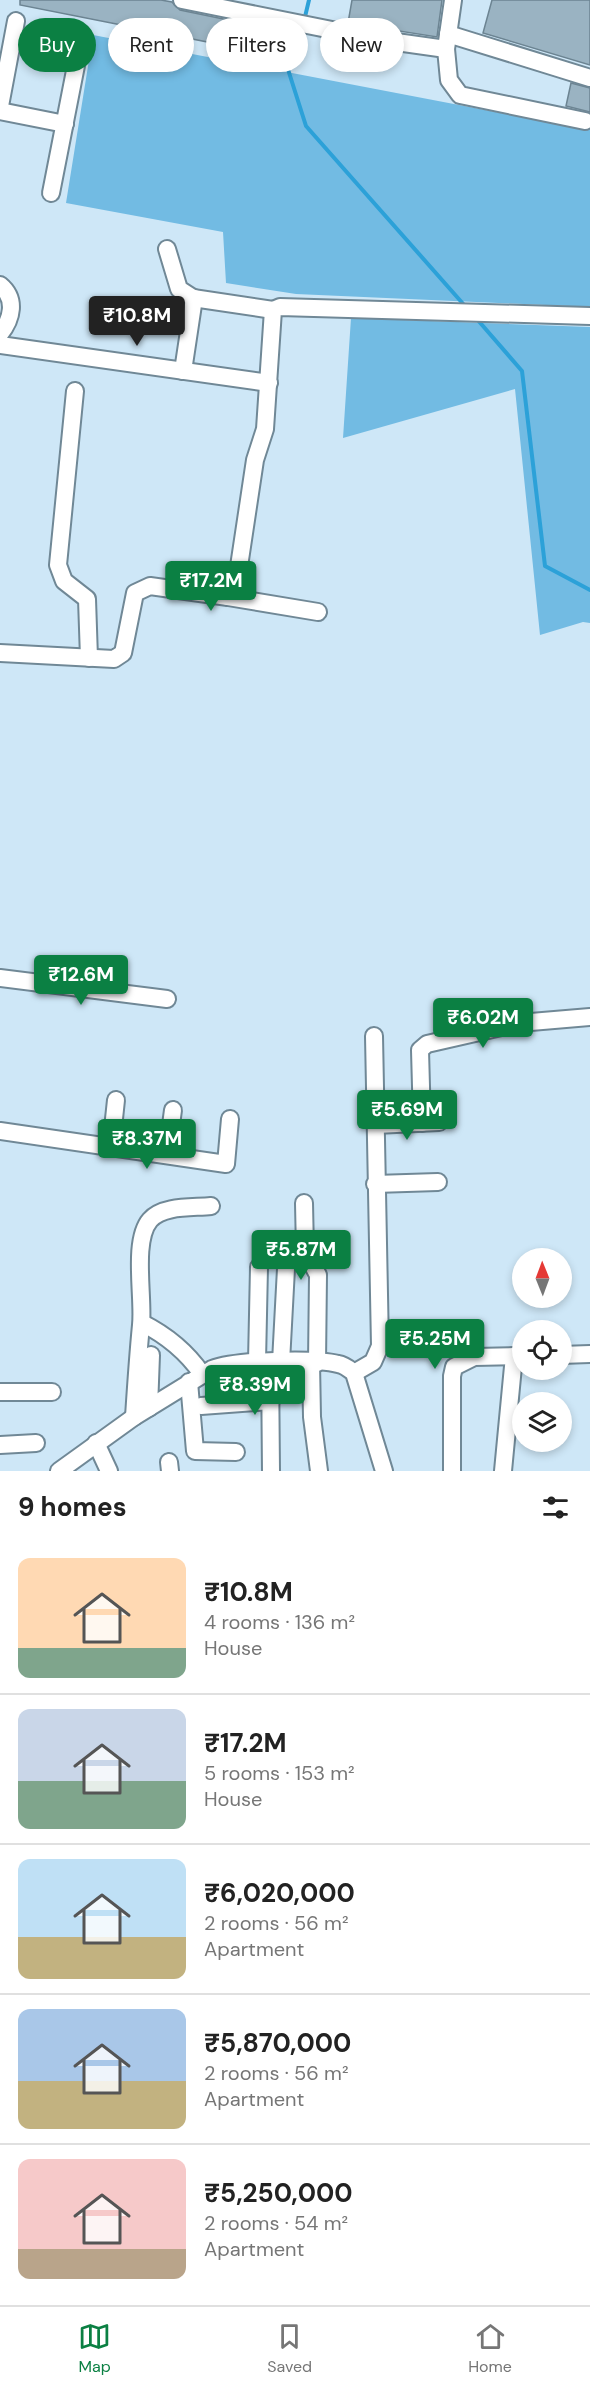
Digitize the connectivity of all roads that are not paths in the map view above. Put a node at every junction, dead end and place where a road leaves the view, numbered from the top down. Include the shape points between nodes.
1 (182, 0) edge
2 (453, 0) edge
3 (16, 21) dead end
4 (447, 41) junction
5 (75, 72) edge
6 (590, 78) edge
7 (0, 106) edge
8 (0, 111) edge
9 (585, 121) dead end
10 (65, 124) junction
11 (51, 193) dead end
12 (167, 249) dead end
13 (0, 285) edge
14 (194, 298) junction
15 (273, 310) junction
16 (590, 316) edge
17 (0, 334) edge
18 (0, 345) edge
19 (183, 371) junction
20 (269, 383) junction
21 (75, 391) dead end
22 (228, 597) junction
23 (318, 612) dead end
24 (0, 653) edge
25 (89, 658) junction
26 (0, 978) edge
27 (167, 999) dead end
28 (590, 1017) edge
29 (374, 1036) dead end
30 (116, 1100) dead end
31 (172, 1110) dead end
32 (230, 1119) dead end
33 (375, 1125) junction
34 (0, 1131) edge
35 (111, 1147) junction
36 (167, 1155) junction
37 (438, 1182) dead end
38 (375, 1185) junction
39 (304, 1203) dead end
40 (212, 1206) dead end
41 (304, 1245) junction
42 (259, 1267) dead end
43 (142, 1323) junction
44 (590, 1354) edge
45 (151, 1355) dead end
46 (572, 1355) edge
47 (512, 1356) edge
48 (270, 1362) junction
49 (314, 1363) junction
50 (354, 1373) junction
51 (195, 1378) junction
52 (515, 1380) edge
53 (0, 1392) edge
54 (52, 1392) dead end
55 (272, 1401) junction
56 (201, 1406) dead end
57 (149, 1408) junction
58 (134, 1417) junction
59 (36, 1443) dead end
60 (96, 1443) junction
61 (0, 1446) edge
62 (236, 1452) dead end
63 (59, 1471) edge
64 (109, 1471) edge
65 (271, 1471) edge
66 (319, 1471) edge
67 (384, 1471) edge
68 (452, 1471) edge
69 (503, 1471) edge

1 - 4 street via 318,27
2 - 4 street
3 - 7 street
4 - 6 street
4 - 9 street via 449,80 460,95
5 - 10 street
8 - 10 street
10 - 11 street
12 - 14 street via 179,289
13 - 17 street via 7,292 11,315
14 - 15 street
14 - 19 street
15 - 16 street via 280,307
15 - 20 street
18 - 19 street
19 - 20 street
20 - 22 street via 265,429 255,460 236,591
21 - 25 street via 58,565 63,582 87,599
22 - 23 street
22 - 25 street via 150,586 138,589 123,653 114,659
24 - 25 street
26 - 27 street
28 - 33 street via 519,1023 427,1044 420,1050 430,1123
29 - 33 street
30 - 35 street
31 - 36 street
32 - 36 street via 226,1164
33 - 38 street
34 - 35 street
35 - 36 street
37 - 38 street
38 - 50 street via 380,1346 373,1362
39 - 41 street
40 - 43 street via 164,1210 149,1220 142,1240
41 - 48 street via 286,1250
41 - 49 street via 318,1275
42 - 48 street
43 - 51 street via 187,1354
43 - 58 street
44 - 46 street
45 - 57 street
47 - 68 street via 474,1357 454,1367
48 - 49 street
48 - 51 street via 225,1364
48 - 55 street
49 - 50 street via 337,1364
49 - 66 street via 312,1417
50 - 67 street
51 - 57 street
51 - 62 street via 195,1451
52 - 69 street
53 - 54 street
55 - 56 street
55 - 65 street
57 - 58 street
58 - 60 street
59 - 61 street
60 - 63 street
60 - 64 street

